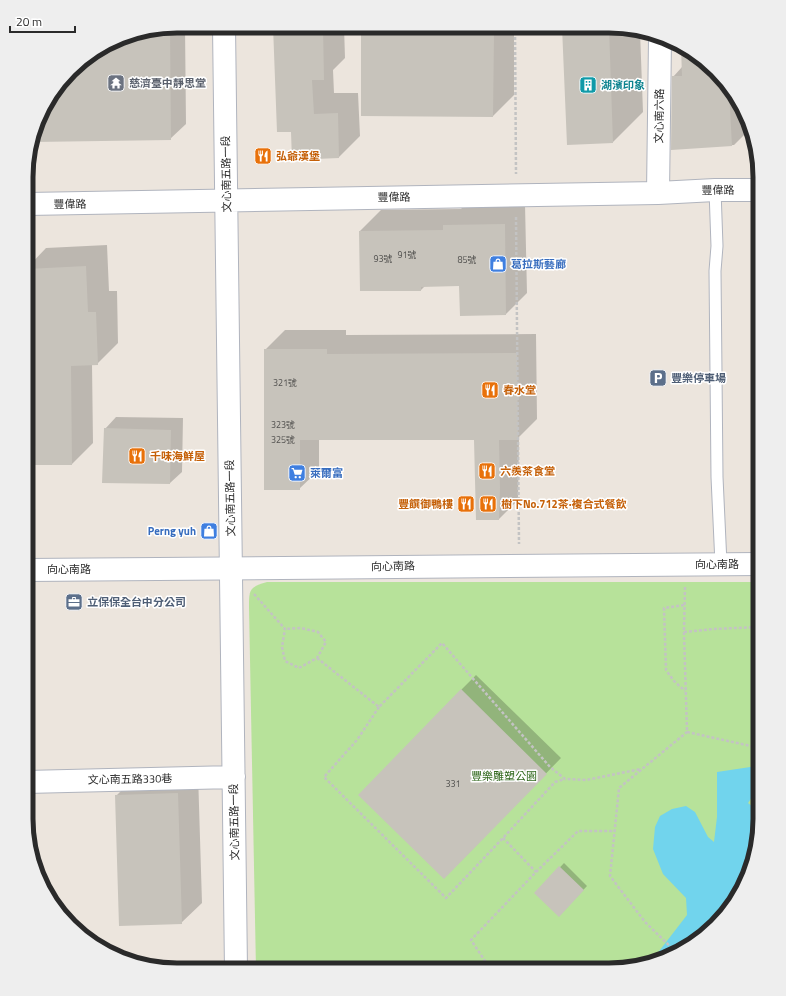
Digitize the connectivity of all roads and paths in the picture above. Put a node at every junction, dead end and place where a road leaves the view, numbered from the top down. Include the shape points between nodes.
1 (224, 33) edge
2 (515, 33) edge
3 (660, 43) edge
4 (716, 190) junction
5 (753, 190) edge
6 (658, 192) junction
7 (516, 195) junction
8 (226, 201) junction
9 (33, 204) edge
10 (686, 564) junction
11 (721, 564) junction
12 (753, 564) edge
13 (519, 565) junction
14 (231, 568) junction
15 (33, 570) edge
16 (684, 605) junction
17 (753, 627) edge
18 (285, 629) junction
19 (684, 632) junction
20 (317, 658) junction
21 (686, 692) junction
22 (380, 707) junction
23 (687, 732) junction
24 (753, 746) edge
25 (642, 769) junction
26 (234, 777) junction
27 (565, 780) junction
28 (33, 782) edge
29 (614, 832) junction
30 (503, 838) junction
31 (536, 872) junction
32 (672, 948) edge
33 (236, 963) edge
34 (486, 963) edge

1 - 8 street, 文心南五路一段
2 - 7 path
3 - 6 street, 文心南六路
4 - 5 street, 豐偉路
4 - 6 street, 豐偉路
4 - 11 lane via 717,477
6 - 7 street, 豐偉路
7 - 8 street, 豐偉路
7 - 13 path
8 - 9 street, 豐偉路
8 - 14 street, 文心南五路一段
10 - 11 street, 向心南路
10 - 13 street, 向心南路
10 - 16 path
11 - 12 street, 向心南路
13 - 14 street, 向心南路
14 - 15 street, 向心南路
14 - 18 path
14 - 26 street, 文心南五路一段
16 - 19 path
16 - 21 path via 664,608 666,670
17 - 19 path
18 - 20 path via 301,628 318,632 326,642
18 - 20 path via 282,647 284,661 299,668
19 - 21 path
20 - 22 path
21 - 23 path
22 - 27 path via 442,643 550,767
22 - 30 path via 358,740 324,777 446,898
23 - 24 path
23 - 25 path
25 - 27 path via 601,778
25 - 29 path via 618,788
26 - 28 street, 文心南五路330巷
26 - 33 street, 文心南五路一段
27 - 30 path via 555,782
29 - 31 path via 578,831
29 - 32 path via 610,876 645,922
30 - 31 path
31 - 34 path via 471,940

